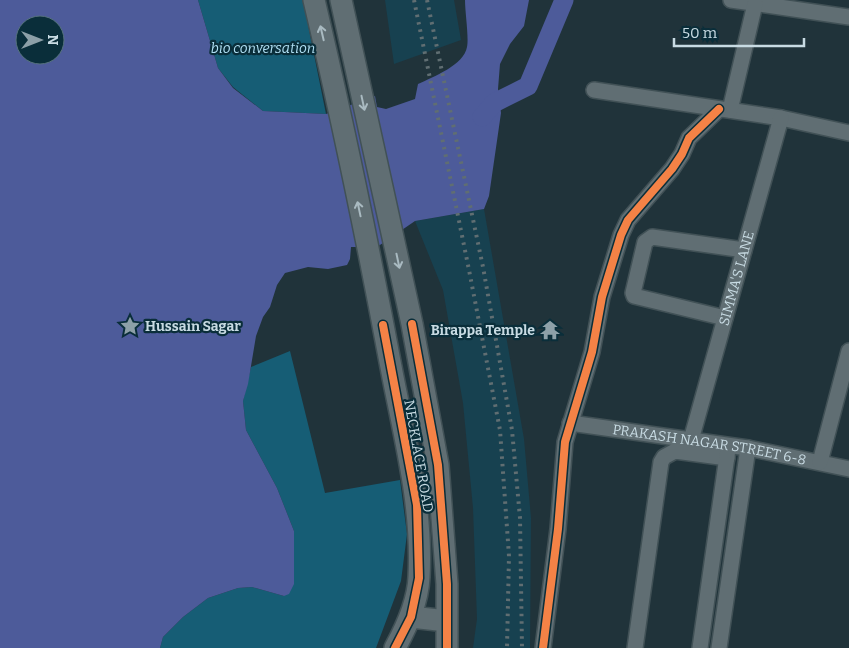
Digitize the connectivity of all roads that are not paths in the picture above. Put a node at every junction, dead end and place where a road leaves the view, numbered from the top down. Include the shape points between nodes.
1 (314, 0) edge
2 (341, 0) edge
3 (731, 0) edge
4 (774, 3) edge
5 (755, 4) junction
6 (849, 17) edge
7 (594, 90) dead end
8 (725, 109) junction
9 (781, 118) junction
10 (849, 133) edge
11 (744, 250) junction
12 (725, 318) junction
13 (849, 352) edge
14 (570, 423) junction
15 (691, 440) junction
16 (748, 448) junction
17 (728, 452) junction
18 (820, 462) junction
19 (849, 469) edge
20 (411, 617) junction
21 (447, 621) junction
22 (396, 648) edge
23 (447, 648) edge
24 (543, 648) edge
25 (635, 648) edge
26 (700, 648) edge
27 (719, 648) edge

20 -> 1 main road, NECKLACE ROAD via 419,578 417,505 383,325
2 -> 21 main road, NECKLACE ROAD via 412,324 438,465
3 - 5 street
4 - 5 street
4 - 6 street
5 - 8 street
7 - 8 street
8 - 9 street
8 - 14 street via 689,138 672,169 628,220 602,297 592,352
9 - 10 street
9 - 11 street, SIMMA'S LANE
11 - 12 street, SIMMA'S LANE
11 - 12 street via 652,237 645,242 634,296
12 - 15 street, SIMMA'S LANE
13 - 18 street
14 - 15 street, PRAKASH NAGAR STREET 6-8
14 - 24 street via 565,442
15 - 17 street, PRAKASH NAGAR STREET 6-8
16 - 17 street, PRAKASH NAGAR STREET 6-8
16 - 18 street, PRAKASH NAGAR STREET 6-8
16 - 27 street
17 - 25 street via 675,451 661,462
17 - 26 street
18 - 19 street, PRAKASH NAGAR STREET 6-8
20 - 21 main road
20 - 22 main road, NECKLACE ROAD
21 - 23 main road, NECKLACE ROAD

